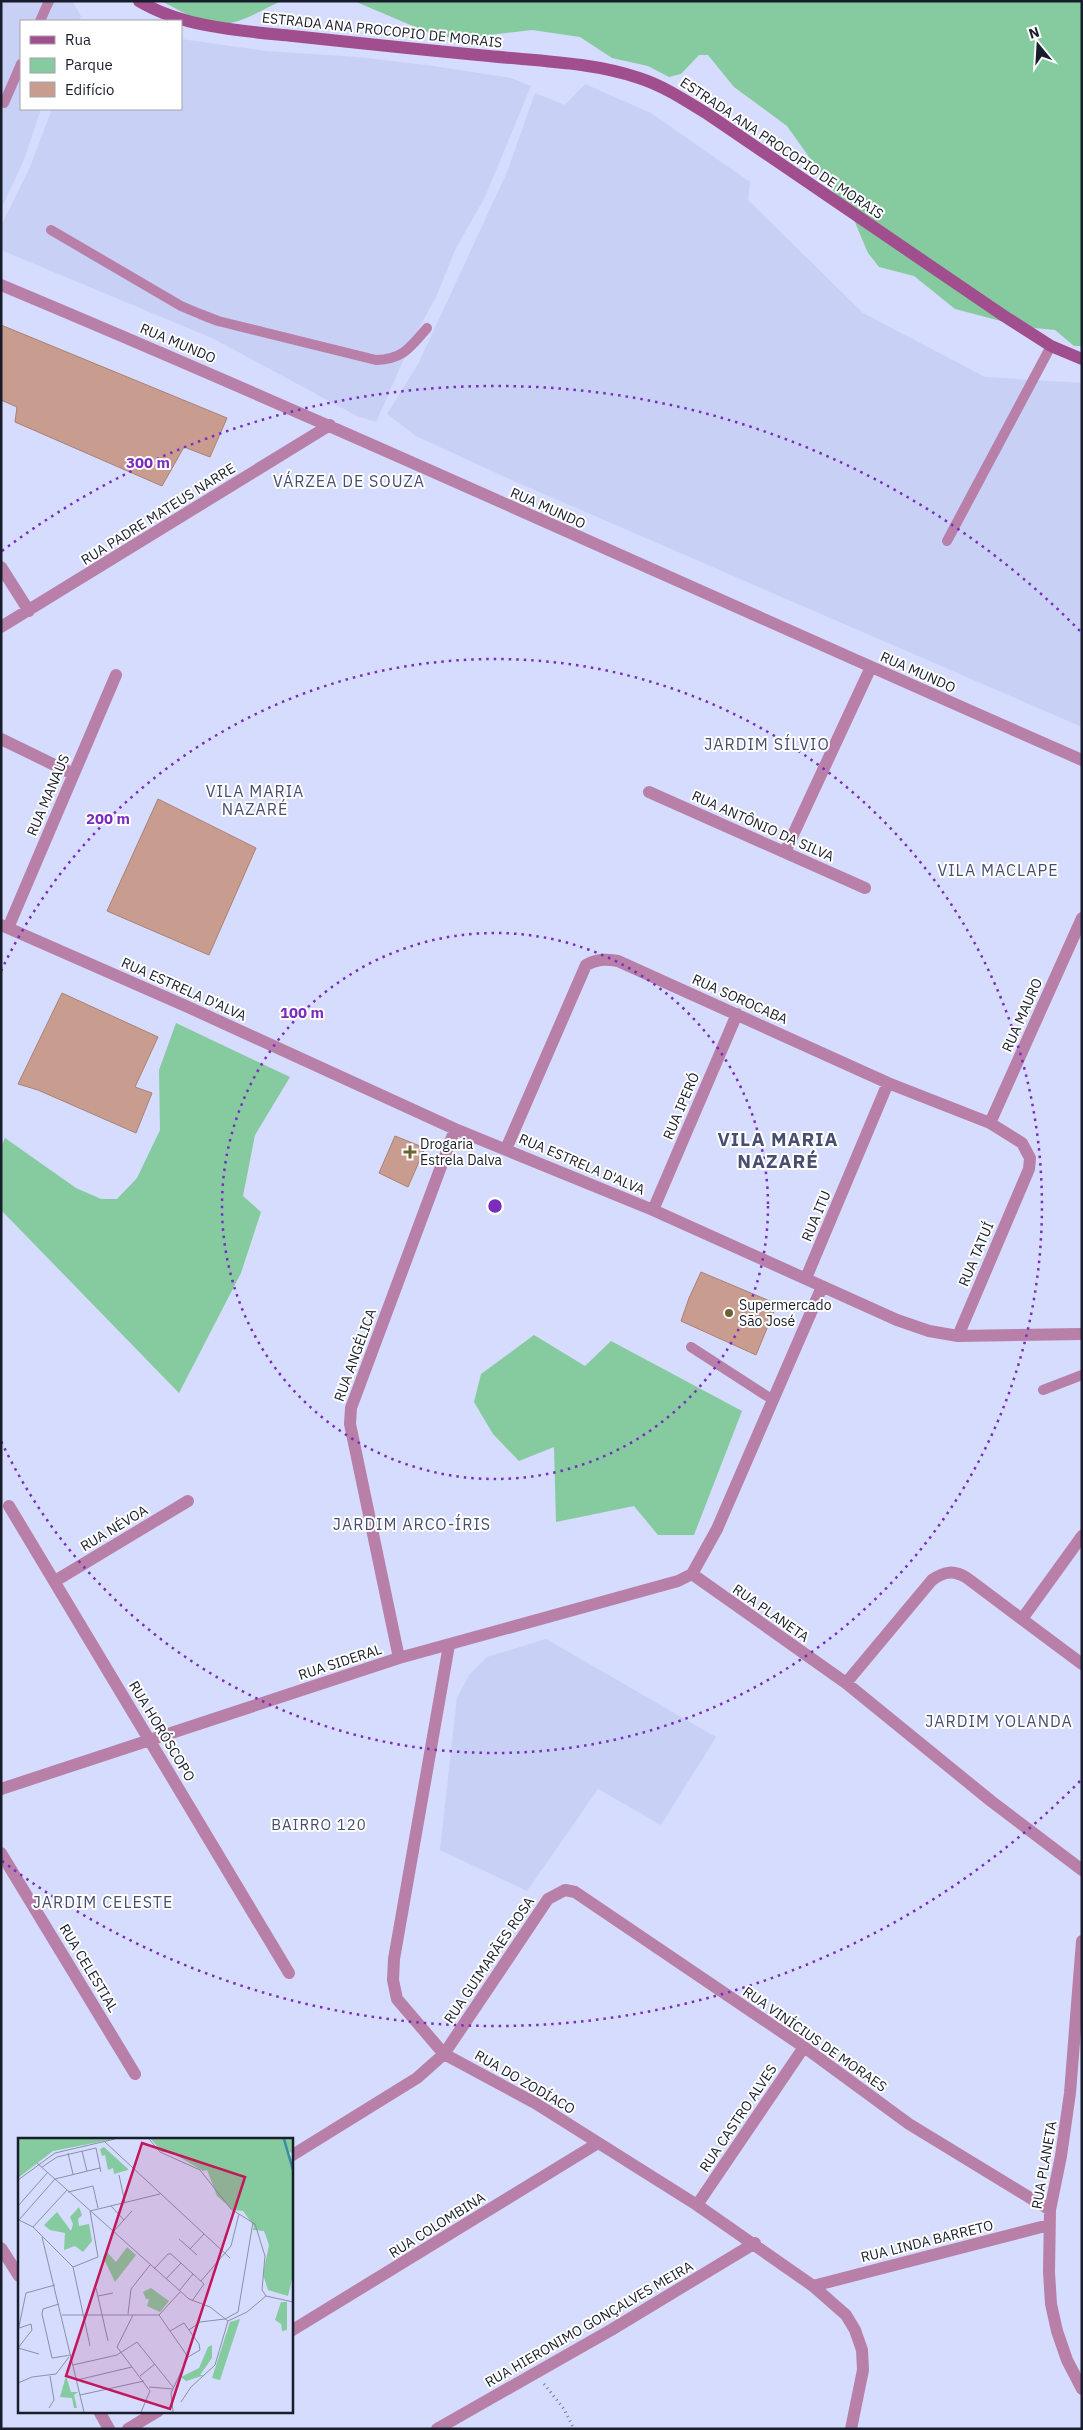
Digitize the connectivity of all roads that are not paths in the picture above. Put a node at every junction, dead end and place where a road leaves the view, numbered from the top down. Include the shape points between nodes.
1 (50, 1) edge
2 (140, 1) edge
3 (40, 20) edge
4 (20, 66) edge
5 (4, 102) dead end
6 (50, 230) dead end
7 (1, 285) edge
8 (427, 328) dead end
9 (1051, 346) junction
10 (1082, 359) edge
11 (330, 425) junction
12 (948, 541) dead end
13 (1, 567) edge
14 (29, 611) junction
15 (1, 627) edge
16 (871, 667) junction
17 (116, 675) dead end
18 (1, 739) edge
19 (1082, 760) edge
20 (73, 774) junction
21 (649, 792) dead end
22 (784, 852) junction
23 (865, 888) dead end
24 (1082, 918) edge
25 (5, 926) edge
26 (737, 1014) junction
27 (888, 1083) junction
28 (990, 1123) junction
29 (455, 1129) junction
30 (506, 1149) junction
31 (1022, 1184) joint
32 (653, 1210) junction
33 (806, 1278) junction
34 (822, 1288) junction
35 (1082, 1334) edge
36 (958, 1336) junction
37 (691, 1347) dead end
38 (1082, 1375) edge
39 (1043, 1390) dead end
40 (773, 1400) junction
41 (188, 1501) dead end
42 (9, 1506) dead end
43 (1082, 1536) edge
44 (692, 1574) junction
45 (55, 1582) junction
46 (1022, 1618) junction
47 (449, 1645) junction
48 (400, 1658) junction
49 (1082, 1664) edge
50 (846, 1683) junction
51 (150, 1741) junction
52 (1, 1790) edge
53 (1, 1853) edge
54 (1082, 1870) edge
55 (565, 1890) joint
56 (1082, 1941) edge
57 (289, 1973) dead end
58 (804, 2048) junction
59 (444, 2054) junction
60 (135, 2074) dead end
61 (598, 2143) junction
62 (292, 2155) edge
63 (697, 2205) junction
64 (1050, 2210) junction
65 (1049, 2225) junction
66 (755, 2243) junction
67 (1, 2248) edge
68 (18, 2274) edge
69 (814, 2286) junction
70 (292, 2330) edge
71 (1082, 2389) edge
72 (100, 2412) edge
73 (156, 2412) edge
74 (109, 2429) edge
75 (128, 2429) edge
76 (437, 2429) edge
77 (851, 2429) edge

1 - 3 lane
2 - 9 street, ESTRADA ANA PROCOPIO DE MORAIS via 153,9 212,25 270,34 538,61 638,78 670,91 709,115
4 - 5 lane
6 - 8 lane via 181,306 218,322 376,360 401,355
7 - 11 street, RUA MUNDO
9 - 10 street, ESTRADA ANA PROCOPIO DE MORAIS
9 - 12 lane
11 - 14 street, RUA PADRE MATEUS NARRE
11 - 16 street, RUA MUNDO
13 - 14 street
14 - 15 street, RUA PADRE MATEUS NARRE
16 - 19 street, RUA MUNDO
16 - 22 street
17 - 20 street, RUA MANAUS
18 - 20 street
20 - 25 street, RUA MANAUS
21 - 22 street, RUA ANTÔNIO DA SILVA
22 - 23 street, RUA ANTÔNIO DA SILVA
24 - 28 street, RUA MAURO
25 - 29 street, RUA ESTRELA D'ALVA
26 - 27 street, RUA SOROCABA
26 - 30 street, RUA SOROCABA via 618,962 606,959 586,964
26 - 32 street, RUA IPERÓ
27 - 28 street, RUA SOROCABA
27 - 33 street, RUA ITU
28 - 31 street, RUA SOROCABA via 1022,1143 1027,1151 1030,1158
29 - 30 street, RUA ESTRELA D'ALVA
29 - 48 street, RUA ANGÉLICA via 351,1408 350,1424
30 - 32 street, RUA ESTRELA D'ALVA
31 - 36 street, RUA TATUÍ
32 - 33 street, RUA ESTRELA D'ALVA
33 - 34 street, RUA ESTRELA D'ALVA
34 - 36 street, RUA ESTRELA D'ALVA via 897,1320
34 - 40 street
35 - 36 street, RUA ESTRELA D'ALVA
37 - 40 lane
38 - 39 lane
40 - 44 street via 717,1529
41 - 45 street, RUA NÉVOA
42 - 45 street, RUA HORÓSCOPO
43 - 46 street
44 - 47 street, RUA SIDERAL via 678,1581
44 - 50 street, RUA PLANETA
45 - 51 street, RUA HORÓSCOPO
46 - 49 street
46 - 50 street via 968,1578 957,1572 948,1572 932,1580
47 - 48 street, RUA SIDERAL
47 - 59 street, RUA DO ZODÍACO via 393,1980 397,1999
48 - 51 street, RUA SIDERAL
50 - 54 street, RUA PLANETA via 968,1783
51 - 52 street, RUA SIDERAL
51 - 57 street, RUA HORÓSCOPO
53 - 60 street, RUA CELESTIAL
55 - 58 street, RUA VINÍCIUS DE MORAES via 574,1892
55 - 59 street, RUA GUIMARÃES ROSA via 548,1899
56 - 64 street, RUA PLANETA via 1070,2093 1062,2156
58 - 63 street, RUA CASTRO ALVES
58 - 64 street, RUA VINÍCIUS DE MORAES via 909,2124
59 - 61 street, RUA DO ZODÍACO via 535,2103
59 - 62 street, RUA GUIMARÃES ROSA via 417,2078
61 - 63 street, RUA DO ZODÍACO
61 - 70 street, RUA COLOMBINA
63 - 66 street, RUA DO ZODÍACO
64 - 65 street, RUA PLANETA
65 - 69 street, RUA LINDA BARRETO
65 - 71 street, RUA PLANETA via 1050,2304 1067,2360
66 - 69 street, RUA DO ZODÍACO
66 - 76 street, RUA HIERONIMO GONÇALVES MEIRA
67 - 68 street
69 - 77 street, RUA DO ZODÍACO via 846,2315 862,2350 863,2370
72 - 74 street
73 - 75 street

